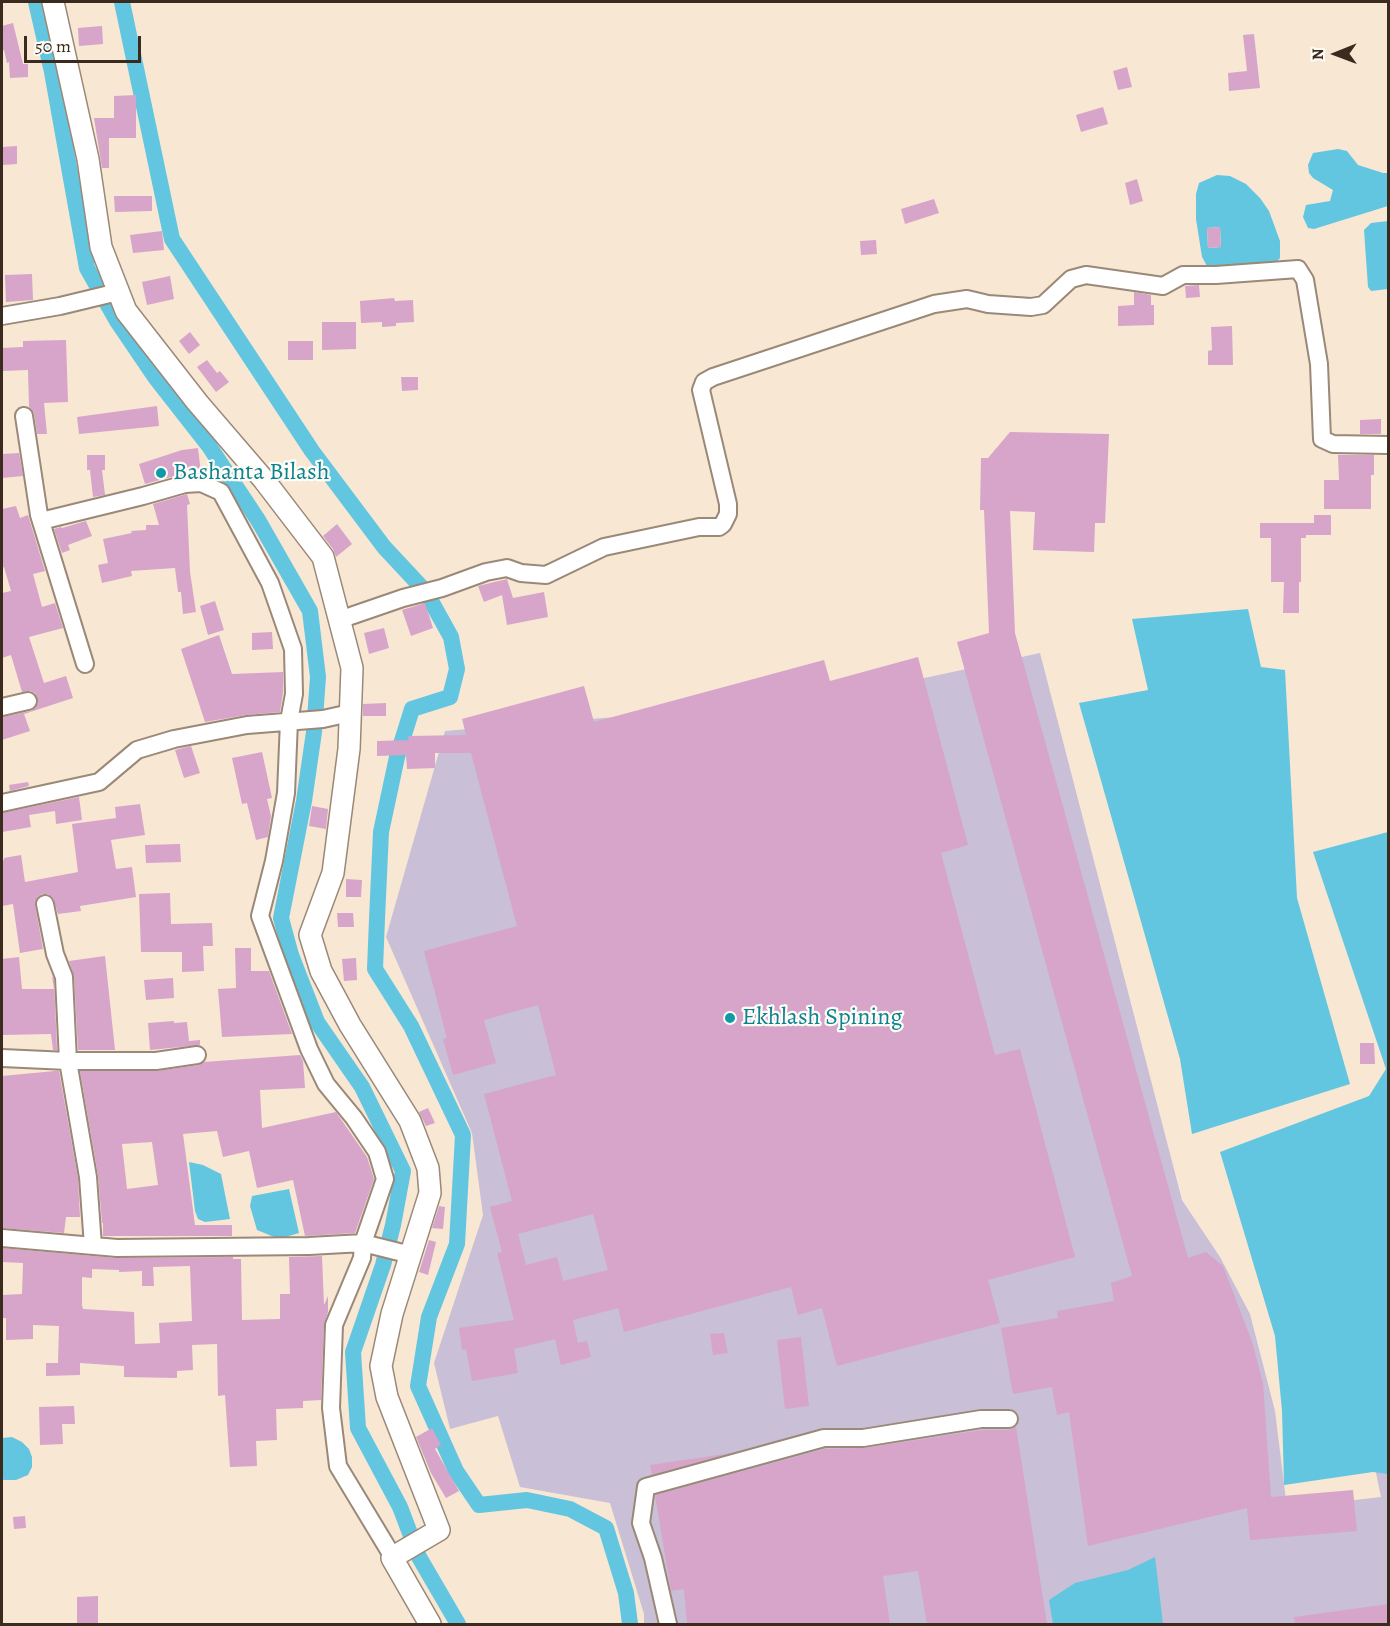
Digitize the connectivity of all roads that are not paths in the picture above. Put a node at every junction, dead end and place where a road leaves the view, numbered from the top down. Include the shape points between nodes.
1 (53, 2) edge
2 (118, 292) junction
3 (2, 316) edge
4 (24, 416) dead end
5 (1389, 445) edge
6 (41, 521) junction
7 (339, 620) junction
8 (85, 664) dead end
9 (28, 701) dead end
10 (2, 707) edge
11 (350, 713) junction
12 (292, 721) junction
13 (2, 803) edge
14 (45, 904) dead end
15 (197, 1055) dead end
16 (2, 1058) edge
17 (68, 1061) junction
18 (2, 1238) edge
19 (367, 1244) junction
20 (93, 1246) junction
21 (411, 1255) junction
22 (1009, 1419) dead end
23 (393, 1558) junction
24 (430, 1624) edge
25 (668, 1624) edge

1 - 2 street via 88,159 101,247
2 - 3 street
2 - 7 street via 126,311 323,557
4 - 6 street
5 - 7 street via 1333,444 1322,439 1319,364 1305,280 1298,269 1183,275 1163,286 1086,275 1071,279 1043,305 988,304 967,299 934,304 704,382 701,390 728,504 728,514 719,527 699,527 604,547 546,575 507,568 486,572
6 - 8 street
6 - 12 street via 184,484 201,483 221,492 270,583 293,649
7 - 11 street via 352,668
9 - 10 street
11 - 12 street
11 - 21 street via 333,873 310,935 321,971 410,1121 428,1168 430,1193
12 - 13 street via 174,739 137,750 99,782
12 - 19 street via 286,794 260,916 309,1049 326,1084 377,1152 385,1179
14 - 17 street via 64,977
15 - 17 street via 156,1061
16 - 17 street
17 - 20 street via 87,1177
18 - 20 street
19 - 20 street
19 - 21 street
19 - 23 street via 334,1325 332,1408 338,1466
21 - 23 street via 381,1366 387,1397 439,1530
22 - 25 street via 981,1419 863,1438 824,1438 645,1487 641,1523
23 - 24 street

